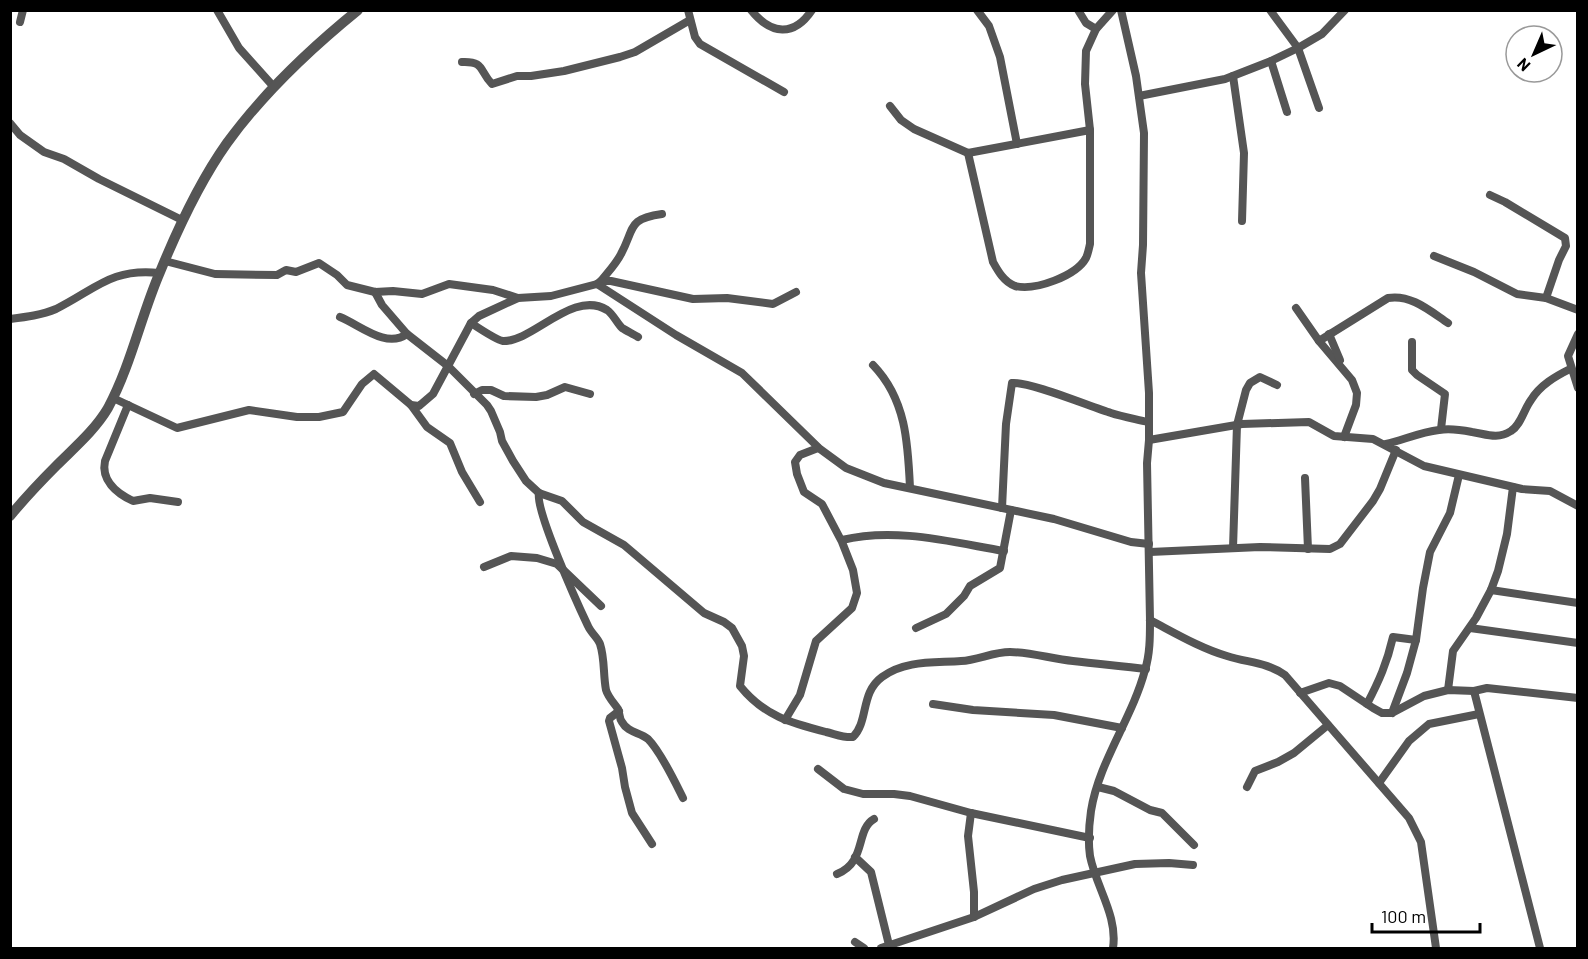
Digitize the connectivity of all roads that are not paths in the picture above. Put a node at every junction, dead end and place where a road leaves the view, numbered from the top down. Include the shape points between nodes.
1 (23, 10) edge
2 (217, 10) edge
3 (358, 10) edge
4 (751, 10) edge
5 (812, 10) edge
6 (977, 10) edge
7 (1078, 10) edge
8 (1113, 10) edge
9 (1121, 10) edge
10 (1270, 10) edge
11 (1345, 10) edge
12 (689, 15) edge
13 (20, 22) dead end
14 (1096, 29) junction
15 (1298, 48) junction
16 (1271, 61) junction
17 (462, 62) dead end
18 (1233, 76) junction
19 (273, 86) junction
20 (784, 92) dead end
21 (1139, 96) junction
22 (890, 106) dead end
23 (1319, 108) dead end
24 (1287, 112) dead end
25 (10, 123) edge
26 (1090, 130) junction
27 (1017, 144) junction
28 (968, 153) junction
29 (1490, 195) dead end
30 (662, 214) dead end
31 (182, 220) junction
32 (1242, 221) dead end
33 (1434, 256) dead end
34 (165, 261) junction
35 (159, 273) junction
36 (599, 283) junction
37 (375, 292) junction
38 (796, 292) dead end
39 (518, 298) junction
40 (1546, 298) junction
41 (1296, 308) dead end
42 (1578, 310) edge
43 (340, 317) dead end
44 (10, 319) edge
45 (471, 322) junction
46 (1448, 323) dead end
47 (407, 334) junction
48 (1329, 334) junction
49 (1578, 334) edge
50 (638, 337) dead end
51 (1319, 341) junction
52 (1412, 342) dead end
53 (873, 365) dead end
54 (448, 366) junction
55 (1570, 369) junction
56 (1345, 371) junction
57 (1277, 385) dead end
58 (1578, 388) edge
59 (474, 394) junction
60 (590, 394) dead end
61 (113, 398) junction
62 (128, 405) junction
63 (411, 405) junction
64 (1148, 422) junction
65 (1237, 425) junction
66 (1440, 429) junction
67 (1344, 437) junction
68 (1149, 440) junction
69 (1386, 444) junction
70 (818, 448) junction
71 (1396, 450) junction
72 (1459, 475) junction
73 (1305, 478) dead end
74 (1513, 487) junction
75 (910, 488) junction
76 (539, 494) junction
77 (178, 502) dead end
78 (480, 502) dead end
79 (1578, 506) edge
80 (1002, 508) junction
81 (1011, 510) junction
82 (10, 516) edge
83 (842, 540) junction
84 (1149, 548) junction
85 (1233, 548) junction
86 (1308, 549) junction
87 (1004, 551) junction
88 (484, 567) dead end
89 (562, 570) junction
90 (1491, 590) junction
91 (1578, 603) edge
92 (601, 606) dead end
93 (1150, 621) junction
94 (916, 628) dead end
95 (1470, 628) junction
96 (1416, 640) junction
97 (1578, 643) edge
98 (1146, 669) junction
99 (1448, 690) junction
100 (1474, 692) junction
101 (1300, 693) junction
102 (1578, 698) edge
103 (933, 704) dead end
104 (1367, 704) junction
105 (619, 711) junction
106 (1392, 713) junction
107 (1479, 714) junction
108 (785, 720) junction
109 (1328, 725) junction
110 (1122, 728) junction
111 (818, 769) dead end
112 (1379, 783) junction
113 (1098, 787) junction
114 (1247, 787) dead end
115 (683, 798) dead end
116 (971, 813) junction
117 (874, 819) dead end
118 (1090, 838) junction
119 (652, 844) dead end
120 (1194, 845) dead end
121 (855, 857) junction
122 (1193, 865) dead end
123 (837, 874) dead end
124 (1095, 874) junction
125 (974, 916) junction
126 (855, 942) dead end
127 (885, 947) edge
128 (864, 948) edge
129 (1113, 948) edge
130 (1436, 948) edge
131 (1539, 948) edge

1 - 13 street
2 - 19 street via 239,48
3 - 19 street
4 - 5 street via 783,31 801,24
6 - 27 street via 989,26 997,49
7 - 14 street via 1086,23
8 - 14 street
9 - 21 street
10 - 15 street
11 - 15 street via 1322,34
12 - 17 street via 635,52 564,71 522,75 492,84 478,64
12 - 20 street via 700,44
14 - 26 street via 1086,51
15 - 16 street
15 - 23 street
16 - 18 street
16 - 24 street
18 - 21 street
18 - 32 street via 1244,153
19 - 31 street via 227,143
21 - 64 street via 1144,133 1141,273
22 - 28 street via 914,129
25 - 31 street via 44,152
26 - 27 street
26 - 28 street via 1090,244 1086,258 1060,279 1039,285 1014,285 1001,276 993,262
27 - 28 street
29 - 40 street via 1565,238 1566,246
30 - 36 street via 645,216 637,222 617,262
31 - 34 street
33 - 40 street via 1517,294
34 - 35 street
34 - 37 street via 215,274 250,275 279,275 283,270 296,272 321,263 347,285
35 - 44 street via 125,273 56,309
35 - 61 street
36 - 38 street via 611,281 693,299 727,298 773,304
36 - 39 street via 551,296
36 - 70 street via 742,373
37 - 39 street via 422,294 449,284
37 - 47 street
39 - 45 street
40 - 42 street
41 - 51 street
43 - 47 street via 389,339
45 - 50 street via 500,341 518,340 568,310 591,306 606,310
45 - 54 street
46 - 48 street via 1418,303 1397,296
47 - 54 street
48 - 51 street
48 - 56 street
49 - 55 street via 1568,356
51 - 56 street
52 - 66 street via 1412,370 1445,394
53 - 75 street via 889,385 903,418
54 - 59 street
54 - 63 street via 433,394 419,406
55 - 58 street
55 - 66 street via 1539,390 1513,430 1495,437
56 - 67 street via 1357,393
57 - 65 street via 1260,377 1250,383
59 - 60 street via 491,390 504,396 536,397 565,387
59 - 76 street via 491,411 513,461
61 - 62 street
61 - 82 street via 90,434
62 - 63 street via 177,428 249,411 319,417 343,412 374,374
62 - 77 street via 103,468 107,481 133,501 150,498
63 - 78 street via 427,427 450,443
64 - 68 street
64 - 80 street via 1012,383
65 - 67 street via 1309,422 1334,436
65 - 68 street
65 - 85 street
66 - 69 street
67 - 69 street
68 - 84 street
69 - 71 street
70 - 75 street via 858,474
70 - 83 street via 800,455 795,462 797,474 804,492 822,504
71 - 72 street via 1424,466
71 - 86 street via 1380,489 1340,543 1330,549
72 - 74 street
72 - 96 street via 1450,513 1430,552
73 - 86 street
74 - 79 street via 1558,493
74 - 90 street via 1503,553
75 - 80 street
76 - 89 street
76 - 108 street via 562,501 583,522 624,545 704,613 732,628 744,656 740,686 767,711
80 - 81 street
81 - 84 street via 1090,528
81 - 87 street
83 - 87 street via 863,535 903,536
83 - 108 street via 857,594 852,608 816,641 800,695
84 - 85 street
84 - 93 street
85 - 86 street
87 - 94 street via 1000,568 969,586 953,609
88 - 89 street via 502,558 522,556 557,564
89 - 92 street
89 - 105 street via 588,626 600,642 606,691
90 - 91 street
90 - 95 street
93 - 98 street
93 - 101 street via 1210,650 1272,666
95 - 97 street
95 - 99 street via 1453,651
96 - 104 street via 1393,637 1383,675
96 - 106 street
98 - 108 street via 1010,652 967,661 908,664 872,686 854,737
98 - 110 street
99 - 100 street
99 - 106 street via 1424,696
100 - 102 street via 1487,688
100 - 107 street
101 - 104 street via 1329,682
101 - 109 street
103 - 110 street via 1054,715
104 - 106 street
105 - 115 street via 630,732 648,739
105 - 119 street via 609,721 625,787 632,813
107 - 112 street via 1429,724 1409,741
107 - 131 street
109 - 112 street
109 - 114 street via 1294,753 1256,771
110 - 113 street
111 - 116 street via 844,789 910,796
112 - 130 street via 1409,818 1421,842
113 - 118 street via 1091,809
113 - 120 street via 1162,813
116 - 118 street
116 - 125 street via 968,836
117 - 121 street via 866,827
118 - 124 street
121 - 123 street via 847,870
121 - 127 street via 871,872
122 - 124 street via 1146,863
124 - 125 street via 1034,889
124 - 129 street via 1107,906
125 - 127 street
126 - 128 street

